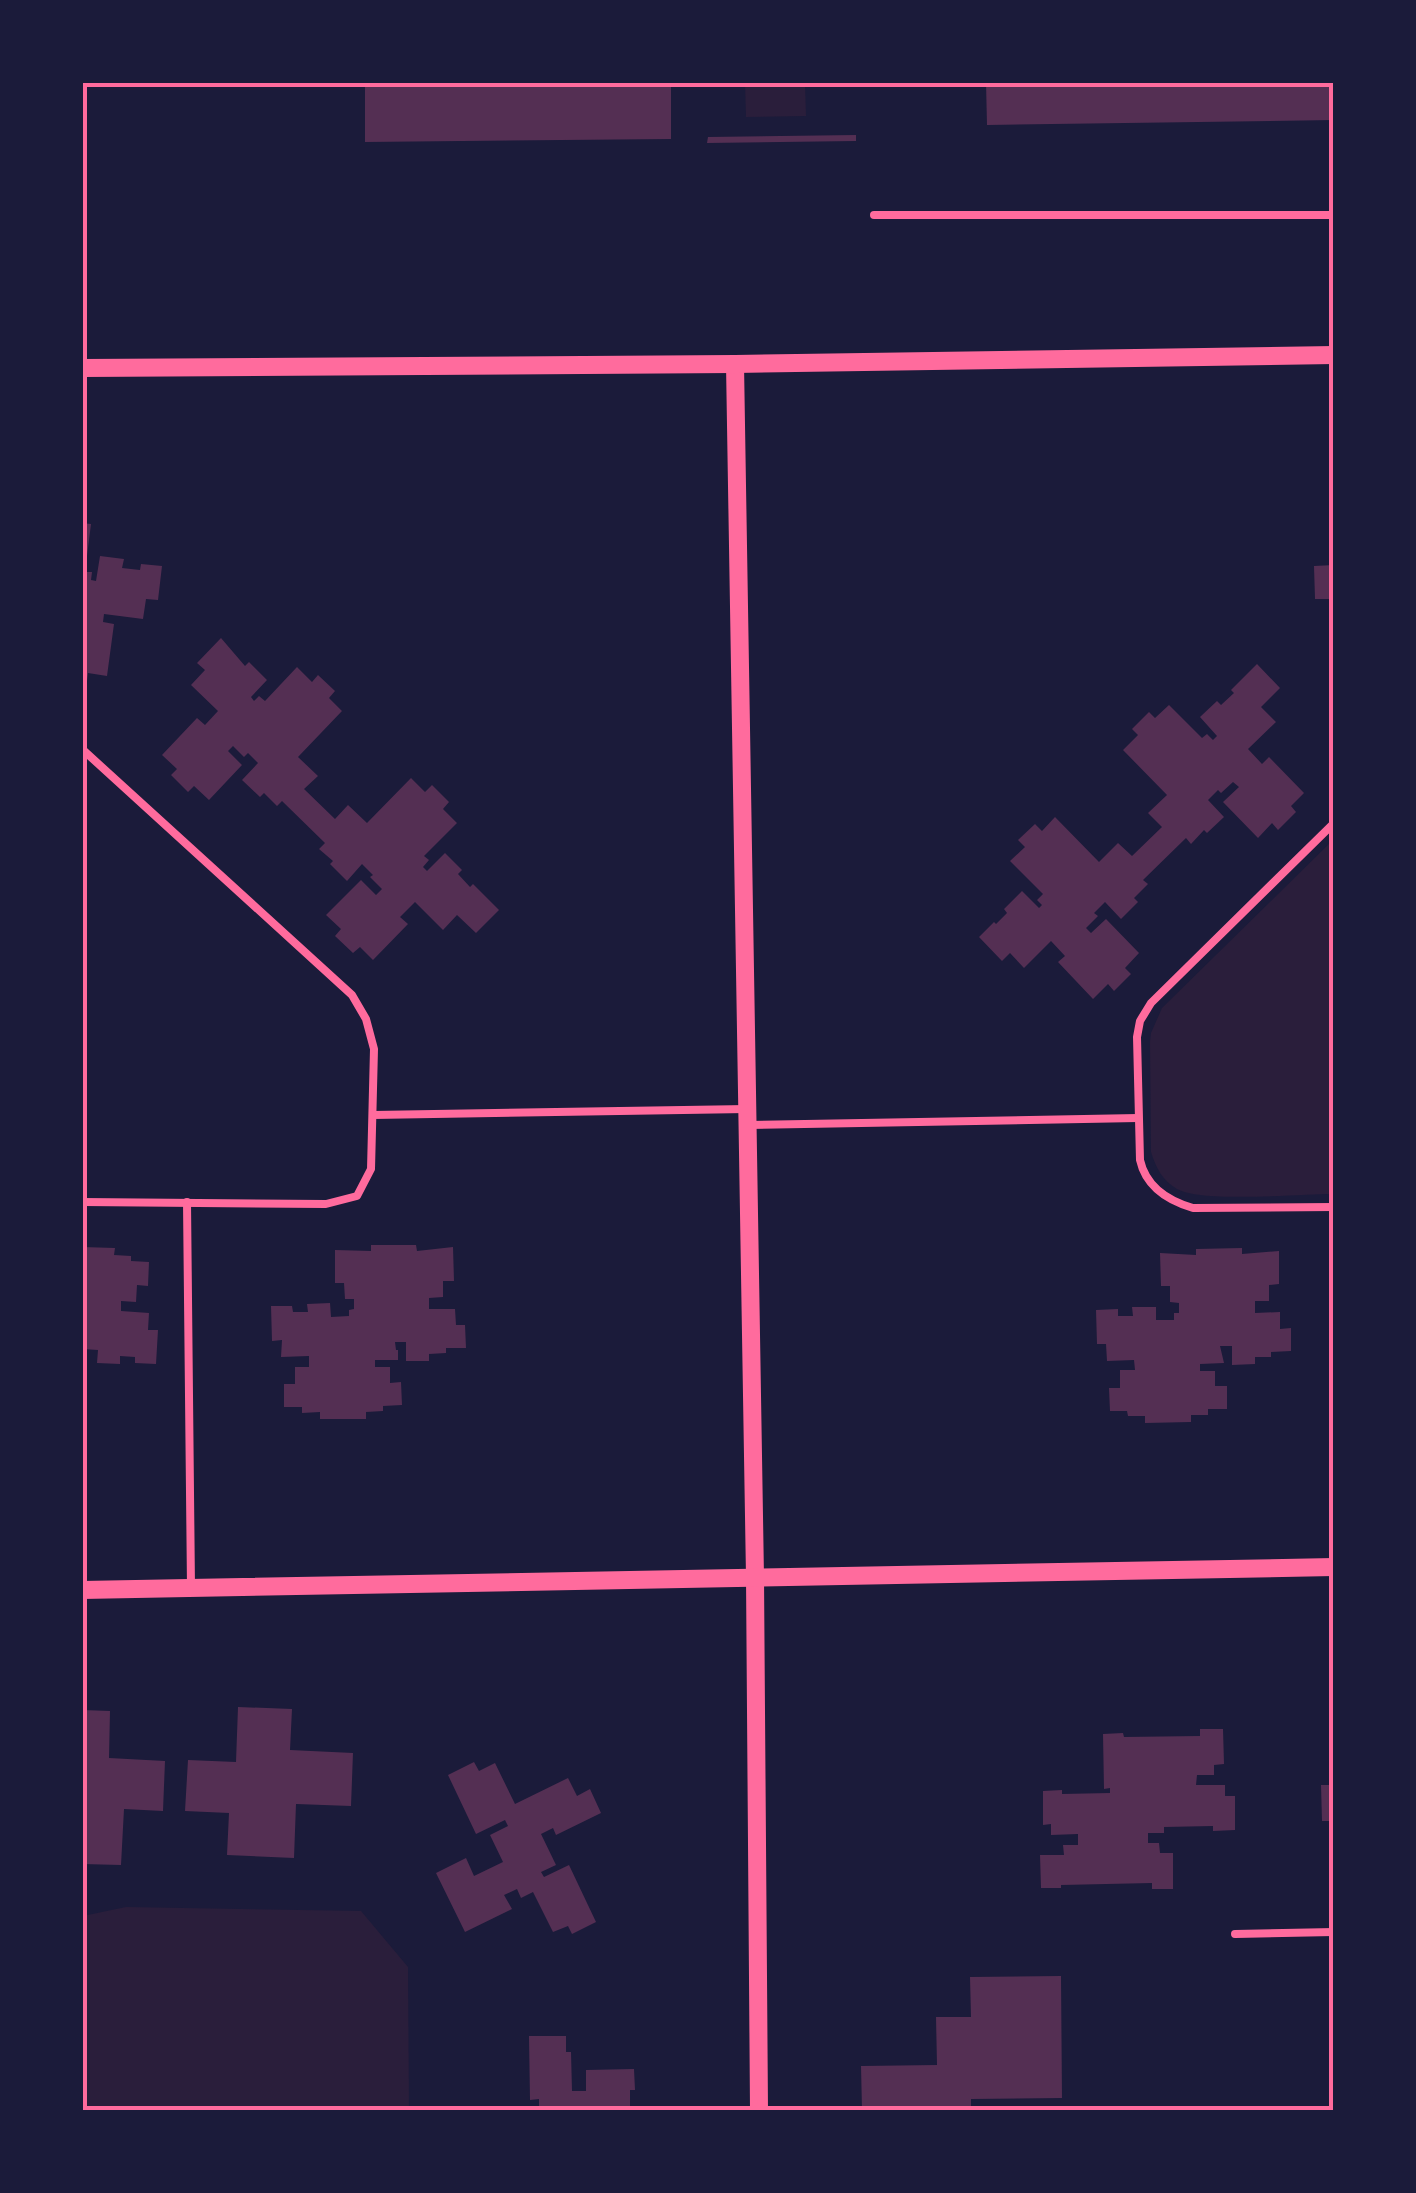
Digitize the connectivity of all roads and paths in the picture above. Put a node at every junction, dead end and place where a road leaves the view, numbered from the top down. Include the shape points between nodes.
1 (1334, 215) edge
2 (874, 216) dead end
3 (1334, 354) edge
4 (735, 364) junction
5 (82, 368) edge
6 (82, 749) edge
7 (1334, 823) edge
8 (373, 1115) junction
9 (747, 1117) junction
10 (1138, 1118) junction
11 (82, 1202) edge
12 (187, 1202) junction
13 (1334, 1207) edge
14 (1334, 1567) edge
15 (754, 1577) junction
16 (190, 1588) junction
17 (82, 1590) edge
18 (1334, 1932) edge
19 (1235, 1934) dead end
20 (760, 2110) edge

1 - 2 lane
3 - 4 street
4 - 5 street
4 - 9 street
6 - 8 lane via 352,995 374,1049
7 - 10 lane via 1145,1010 1137,1038
8 - 9 lane
8 - 12 lane via 371,1168 357,1196 326,1204
9 - 10 lane
9 - 15 street
10 - 13 lane via 1142,1170 1174,1203
11 - 12 lane
12 - 16 lane
14 - 15 street
15 - 16 street
15 - 20 street
16 - 17 street
18 - 19 lane

